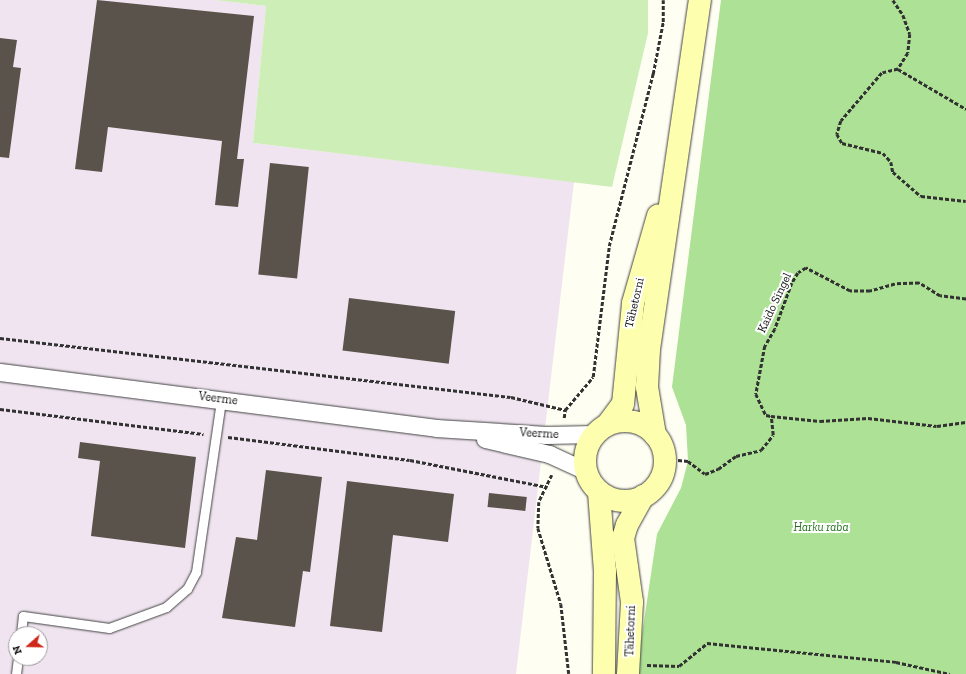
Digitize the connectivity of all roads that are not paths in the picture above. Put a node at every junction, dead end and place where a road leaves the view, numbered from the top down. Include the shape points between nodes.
1 (700, 0) edge
2 (672, 179) junction
3 (0, 372) edge
4 (221, 400) junction
5 (436, 428) junction
6 (601, 430) junction
7 (655, 435) junction
8 (586, 471) junction
9 (599, 492) junction
10 (643, 496) junction
11 (22, 626) edge
12 (636, 670) edge
13 (604, 674) edge

1 - 2 street, Tähetorni
2 - 6 street, Tähetorni via 661,205 633,303 623,404
2 - 7 street, Tähetorni via 666,240 649,349 647,387
3 - 4 street, Veerme
4 - 5 street, Veerme
4 - 11 lane via 218,436 196,572 187,589 166,607 109,628 23,616
5 - 6 street, Veerme via 562,436
5 - 8 street, Veerme via 560,458
6 - 7 street via 633,422
6 - 8 street via 587,448
7 - 10 street via 664,451 664,468 657,485
8 - 9 street
9 - 10 street via 621,501
9 - 13 street via 605,571
10 - 12 street, Tähetorni via 623,538 632,602

